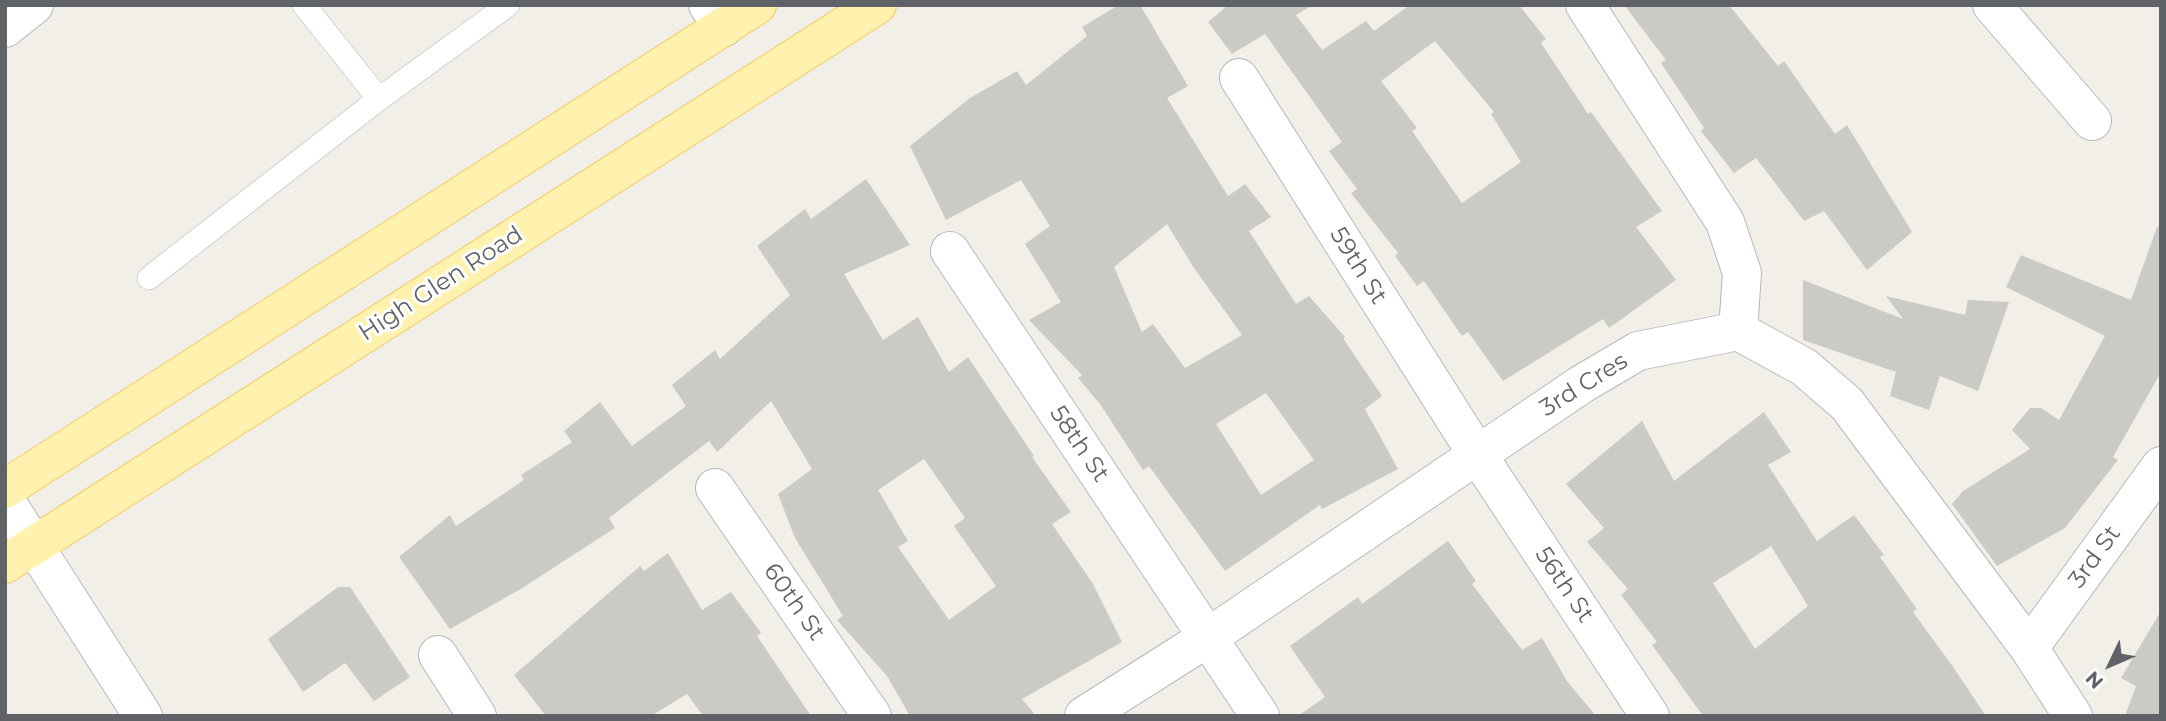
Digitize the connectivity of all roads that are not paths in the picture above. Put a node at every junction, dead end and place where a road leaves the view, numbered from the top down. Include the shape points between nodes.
1 (34, 5) edge
2 (304, 5) edge
3 (508, 5) edge
4 (757, 5) edge
5 (877, 5) edge
6 (1585, 5) edge
7 (1992, 5) edge
8 (716, 16) edge
9 (5, 28) edge
10 (1239, 78) dead end
11 (379, 99) junction
12 (2092, 121) dead end
13 (950, 251) dead end
14 (149, 278) dead end
15 (1738, 331) junction
16 (1477, 454) junction
17 (2161, 466) edge
18 (715, 488) dead end
19 (5, 489) edge
20 (5, 500) edge
21 (19, 556) edge
22 (1207, 638) junction
23 (2029, 648) junction
24 (438, 655) dead end
25 (142, 716) edge
26 (477, 716) edge
27 (872, 716) edge
28 (1084, 716) edge
29 (1260, 716) edge
30 (1650, 716) edge
31 (2073, 716) edge

1 - 9 street
2 - 11 lane
3 - 11 lane
4 - 8 main road
5 - 21 main road, High Glen Road
6 - 15 street via 1725,222 1742,273
7 - 12 street
8 - 19 main road
10 - 16 street, 59th St
11 - 14 lane
13 - 22 street, 58th St
15 - 16 street, 3rd Cres via 1638,351
15 - 23 street via 1804,367 1847,404
16 - 22 street, 3rd Cres
16 - 30 street, 56th St
17 - 23 street, 3rd St
18 - 27 street, 60th St
20 - 21 street
21 - 25 street
22 - 28 street, 3rd Cres
22 - 29 street, 58th St
23 - 31 street
24 - 26 street

